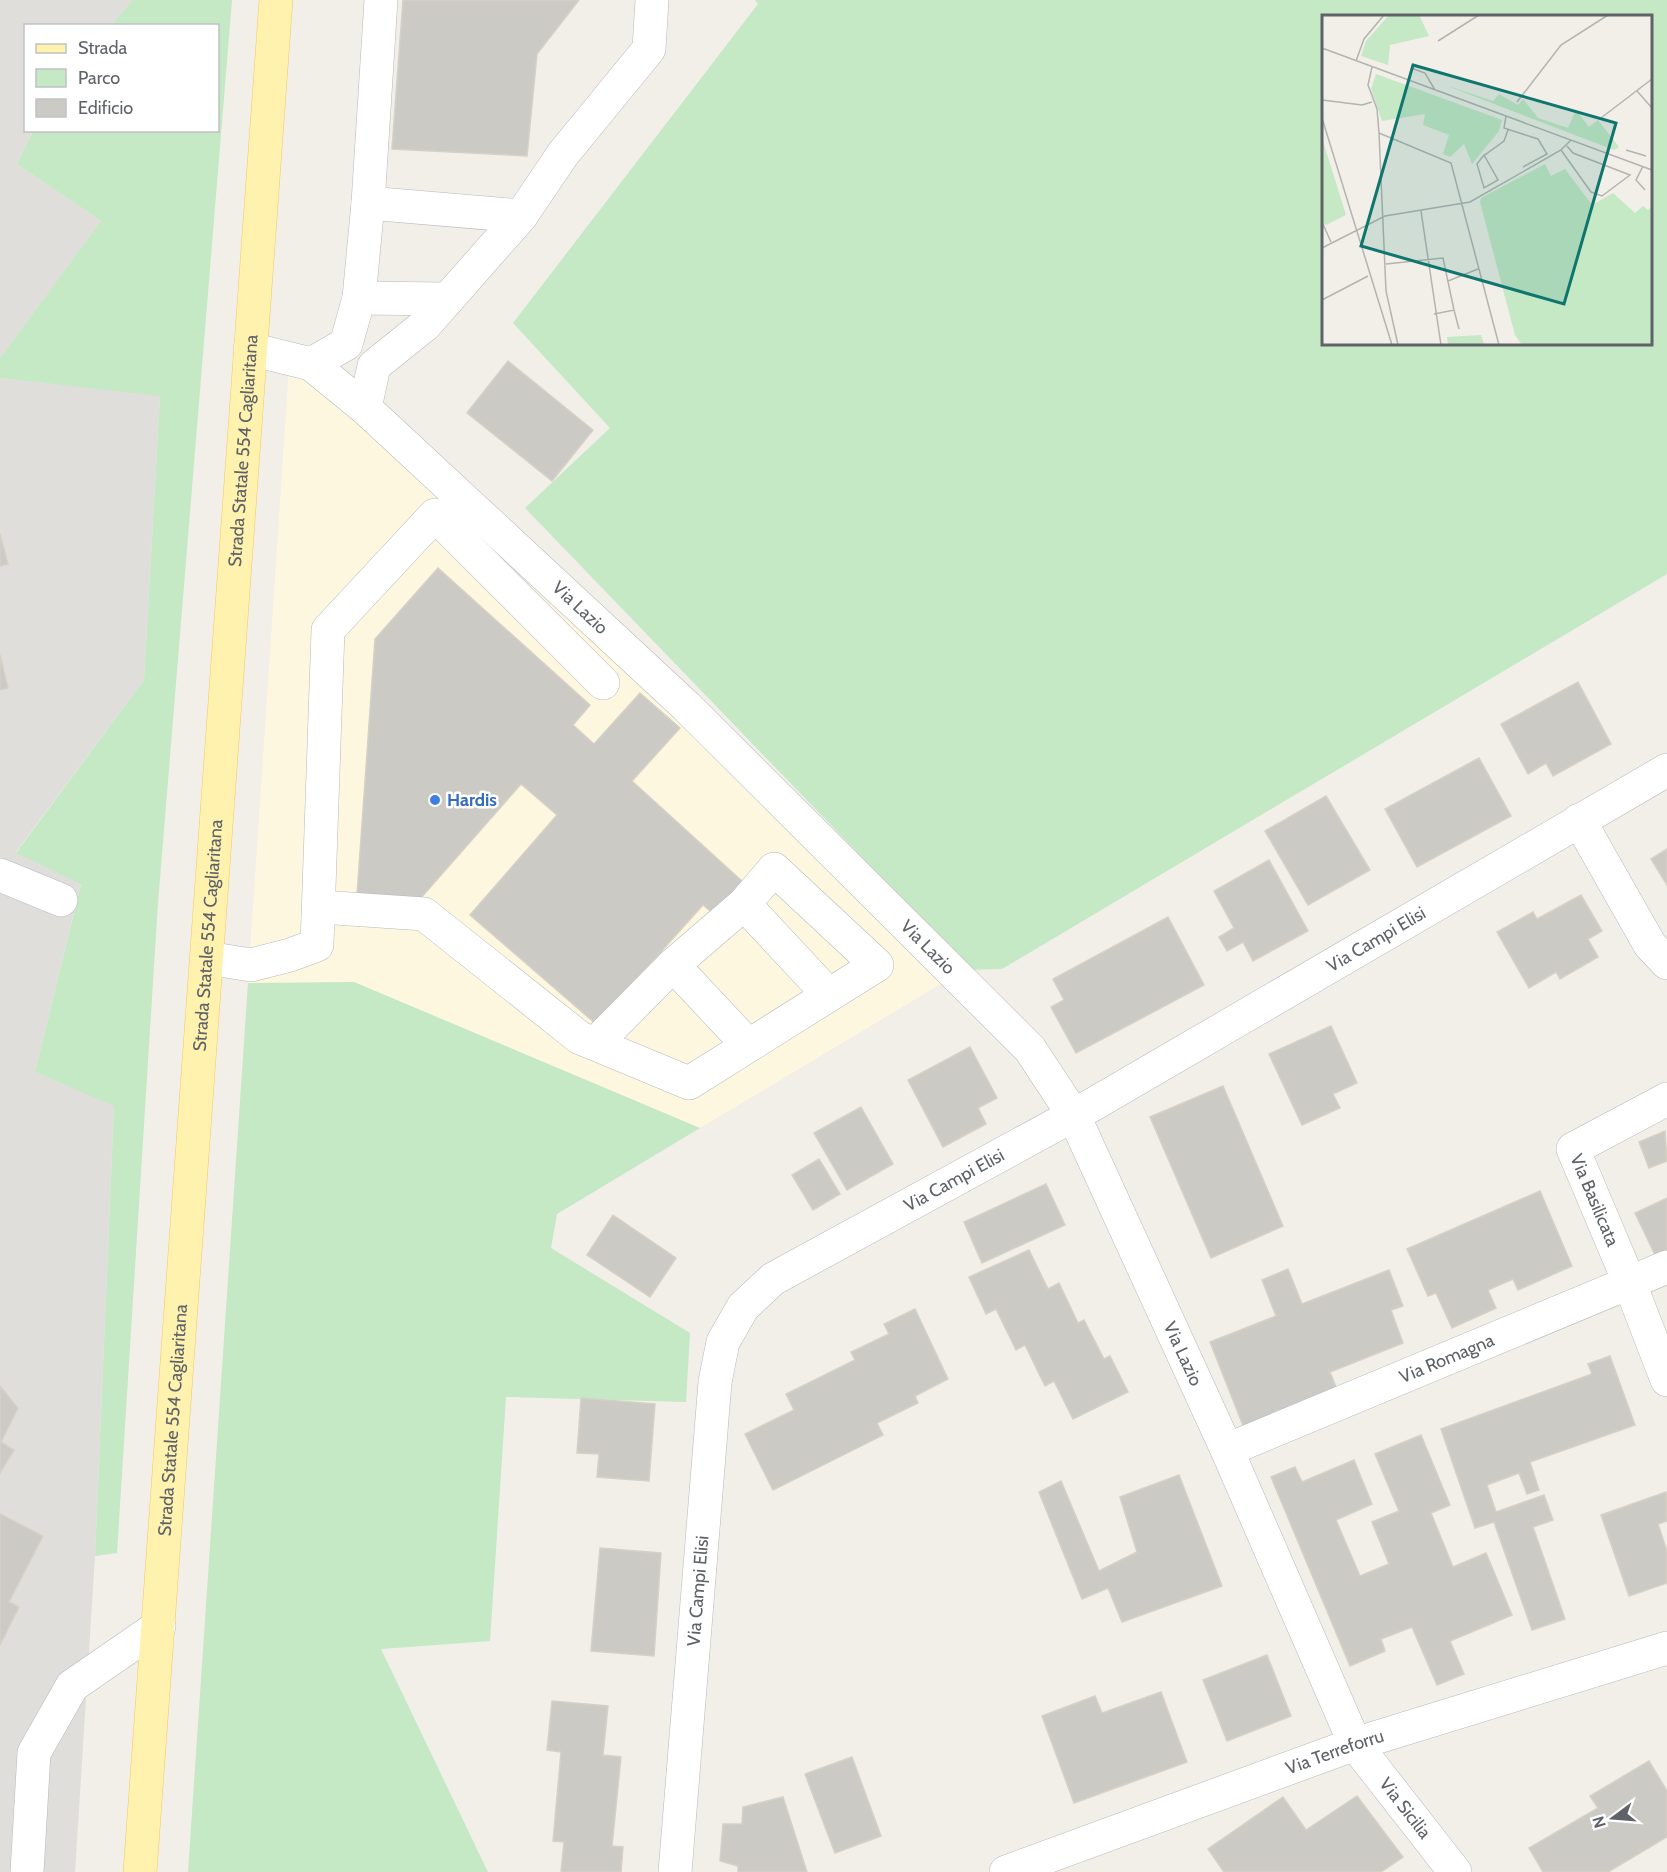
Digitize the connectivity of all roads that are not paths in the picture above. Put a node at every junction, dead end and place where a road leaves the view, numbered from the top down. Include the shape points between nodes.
1 (276, 0) edge
2 (381, 0) edge
3 (652, 0) edge
4 (368, 203) junction
5 (521, 216) junction
6 (359, 298) junction
7 (448, 299) junction
8 (250, 349) junction
9 (311, 364) junction
10 (365, 408) junction
11 (603, 683) dead end
12 (1667, 770) edge
13 (1580, 820) junction
14 (0, 875) edge
15 (62, 900) dead end
16 (744, 904) junction
17 (320, 907) junction
18 (207, 958) junction
19 (1667, 963) edge
20 (672, 965) junction
21 (829, 995) junction
22 (595, 1044) junction
23 (748, 1045) junction
24 (1667, 1099) edge
25 (1074, 1116) junction
26 (1667, 1267) edge
27 (1630, 1284) junction
28 (1667, 1380) edge
29 (1227, 1450) junction
30 (159, 1626) junction
31 (1667, 1648) edge
32 (1355, 1744) junction
33 (27, 1872) edge
34 (140, 1872) edge
35 (675, 1872) edge
36 (1006, 1872) edge
37 (1455, 1872) edge

1 - 8 main road, Strada Statale 554 Cagliaritana
2 - 4 street
3 - 5 street via 649,49 563,154
4 - 5 street
4 - 6 street
5 - 7 street
6 - 7 street
6 - 9 street via 346,344
7 - 10 street via 425,325 374,366
8 - 9 street, Via Lazio
8 - 18 main road, Strada Statale 554 Cagliaritana
9 - 10 street, Via Lazio
10 - 25 street, Via Lazio via 686,706 1030,1049
11 - 17 street via 435,515 328,630
12 - 13 street, Via Campi Elisi
13 - 19 street via 1650,945
13 - 25 street, Via Campi Elisi
14 - 15 street
16 - 20 street
16 - 21 street
16 - 21 street via 774,869 877,965
17 - 18 street via 317,945 250,965
17 - 22 street via 424,914 580,1038
18 - 30 main road, Strada Statale 554 Cagliaritana
20 - 22 street
20 - 23 street
21 - 23 street
22 - 23 street via 689,1083
24 - 27 street, Via Basilicata via 1574,1149
25 - 29 street, Via Lazio
25 - 35 street, Via Campi Elisi via 774,1279 743,1307 723,1342 715,1382
26 - 27 street, Via Romagna
27 - 28 street
27 - 29 street, Via Romagna
29 - 32 street, Via Lazio
30 - 33 street via 72,1686 34,1753
30 - 34 main road, Strada Statale 554 Cagliaritana
31 - 32 street, Via Terreforru
32 - 36 street, Via Terreforru
32 - 37 street, Via Sicilia

